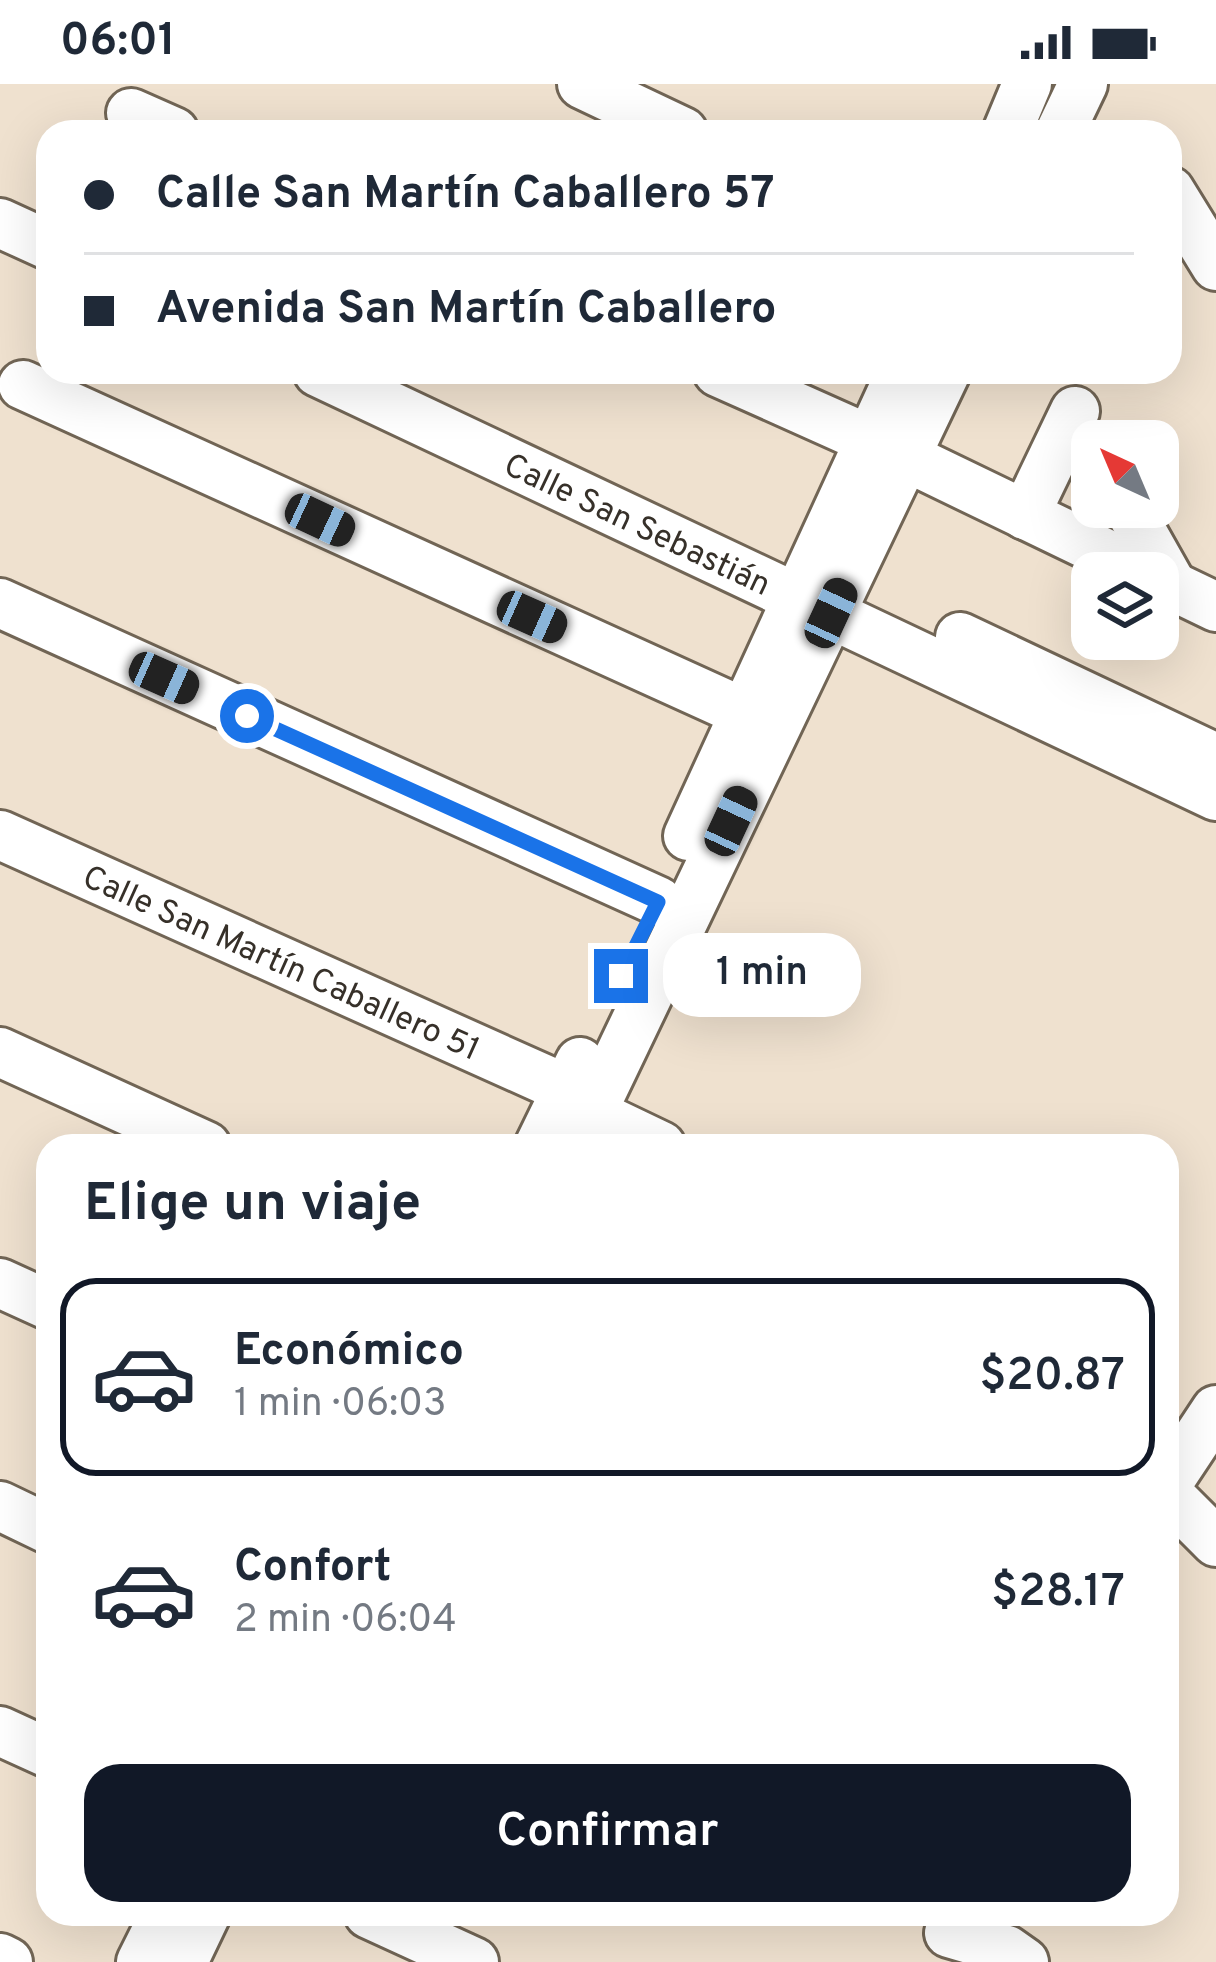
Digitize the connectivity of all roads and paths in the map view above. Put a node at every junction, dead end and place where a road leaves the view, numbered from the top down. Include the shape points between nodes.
1 (582, 84) edge
2 (1027, 84) edge
3 (658, 120) edge
4 (1011, 120) edge
5 (0, 190) edge
6 (36, 206) edge
7 (1182, 211) edge
8 (0, 223) edge
9 (36, 240) edge
10 (1216, 266) edge
11 (346, 384) edge
12 (415, 384) edge
13 (745, 384) edge
14 (899, 384) edge
15 (937, 384) edge
16 (23, 385) dead end
17 (1080, 420) edge
18 (888, 448) junction
19 (1025, 515) junction
20 (1102, 552) edge
21 (1179, 589) edge
22 (822, 591) junction
23 (0, 603) edge
24 (1216, 607) edge
25 (745, 713) junction
26 (1216, 758) edge
27 (1216, 796) edge
28 (0, 835) edge
29 (658, 902) junction
30 (0, 1052) edge
31 (578, 1116) edge
32 (180, 1134) edge
33 (628, 1134) edge
34 (0, 1283) edge
35 (36, 1300) edge
36 (1216, 1410) edge
37 (1179, 1470) edge
38 (1179, 1502) edge
39 (0, 1506) edge
40 (36, 1523) edge
41 (1216, 1542) edge
42 (0, 1731) edge
43 (36, 1748) edge
44 (159, 1926) edge
45 (200, 1926) edge
46 (395, 1926) edge
47 (950, 1936) edge
48 (141, 1962) edge
49 (183, 1962) edge
50 (474, 1962) edge
51 (1024, 1962) edge

1 - 3 street
2 - 4 street
5 - 6 street
7 - 10 street
8 - 9 street
11 - 22 street, Calle San Sebastián
12 - 22 street, Calle San Sebastián
13 - 18 street
14 - 18 street
15 - 18 street
16 - 25 street
17 - 19 street via 1075,411
18 - 19 street
18 - 22 street
19 - 20 street
21 - 24 street
22 - 25 street
22 - 26 street, Calle San Sebastián
22 - 27 street, Calle San Sebastián
22 - 31 street
23 - 29 street
25 - 29 street
28 - 31 street, Calle San Martín Caballero 51
29 - 31 street
30 - 32 street
31 - 33 street, Calle San Martín Caballero 51
34 - 35 street
36 - 37 street
38 - 41 street
39 - 40 street
42 - 43 street
44 - 48 street
45 - 49 street
46 - 50 street
47 - 51 street

